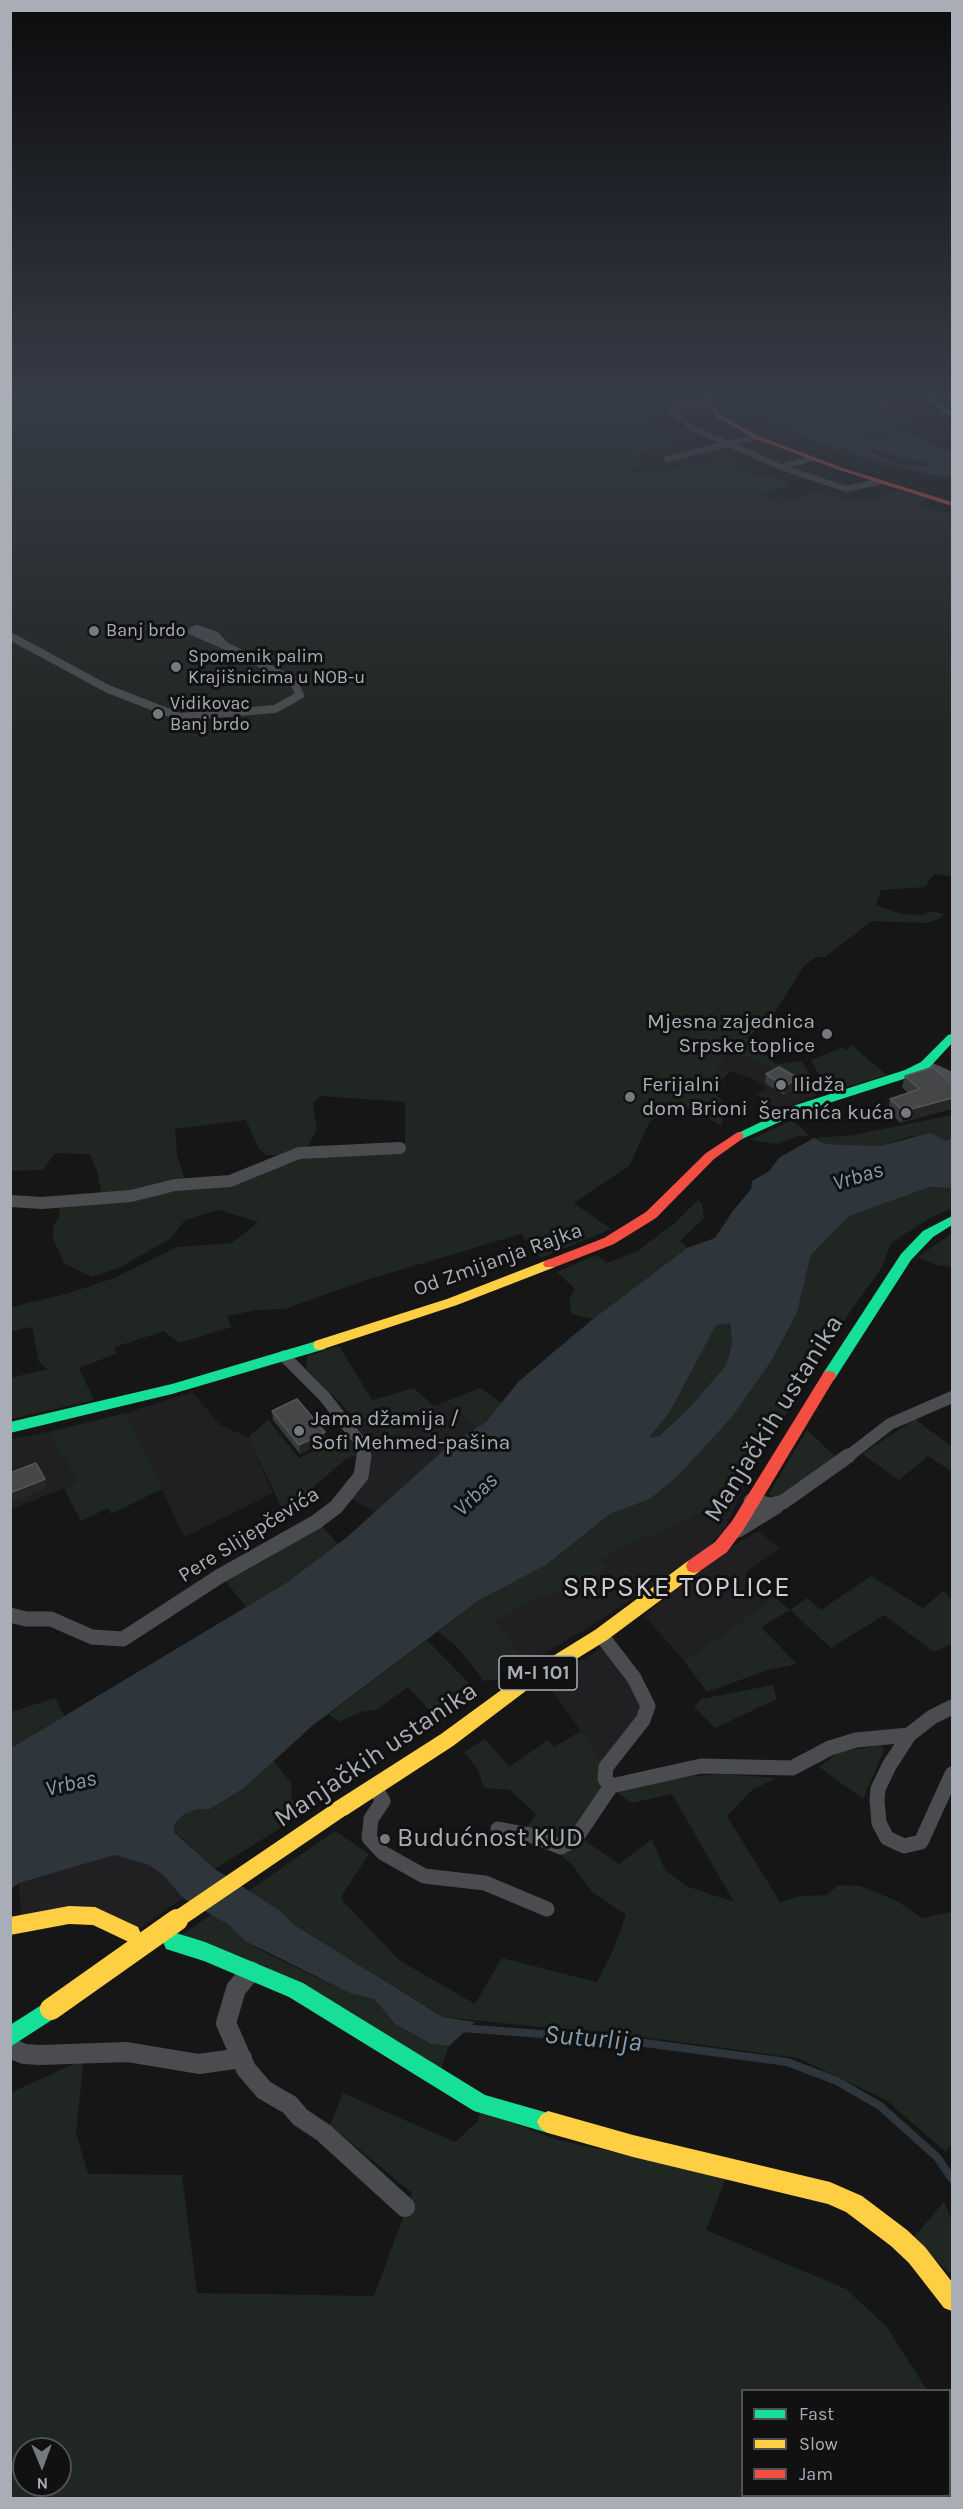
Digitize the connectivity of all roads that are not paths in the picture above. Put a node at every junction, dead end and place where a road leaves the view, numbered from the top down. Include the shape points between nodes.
1 (10, 636) edge
2 (224, 645) dead end
3 (952, 1037) edge
4 (925, 1065) junction
5 (952, 1077) edge
6 (400, 1148) dead end
7 (10, 1201) edge
8 (952, 1220) edge
9 (284, 1356) junction
10 (952, 1397) edge
11 (10, 1428) edge
12 (752, 1501) junction
13 (783, 1502) junction
14 (732, 1534) junction
15 (10, 1615) edge
16 (601, 1635) junction
17 (952, 1707) edge
18 (909, 1735) junction
19 (952, 1774) edge
20 (374, 1786) junction
21 (610, 1786) junction
22 (498, 1829) dead end
23 (547, 1909) dead end
24 (10, 1926) edge
25 (129, 1933) dead end
26 (172, 1942) dead end
27 (251, 1971) junction
28 (10, 2037) edge
29 (10, 2048) edge
30 (242, 2058) junction
31 (405, 2207) dead end
32 (952, 2300) edge

1 - 2 street via 108,689 180,717 267,711 300,695 295,685 279,673
3 - 4 street, Od Zmijanja Rajka
4 - 5 street
4 - 9 street, Od Zmijanja Rajka via 800,1108 737,1137 710,1156 651,1215 609,1241 452,1302
6 - 7 street via 299,1153 238,1179 175,1185 131,1196 42,1203
8 - 12 street, Manjačkih ustanika / M-I 101 via 928,1234 906,1257
9 - 11 street, Od Zmijanja Rajka via 99,1409
9 - 15 street, Pere Slijepčevića via 324,1396 363,1446 361,1476 336,1507 123,1639 92,1637 51,1620
10 - 13 street via 890,1424
12 - 13 street via 771,1505
12 - 14 street, Manjačkih ustanika / M-I 101
13 - 14 street
14 - 16 street, Manjačkih ustanika / M-I 101 via 716,1551
16 - 20 street, Manjačkih ustanika / M-I 101
16 - 21 street via 634,1678 648,1706 643,1720 606,1767 605,1779
17 - 18 street
18 - 19 street via 878,1789 877,1813 887,1838 904,1846 921,1842
18 - 21 street via 856,1740 830,1748 792,1768 701,1766
20 - 23 street via 383,1801 371,1819 369,1838 383,1853 424,1876 485,1883
20 - 28 street, Manjačkih ustanika / M-I 101, bridge
21 - 22 street via 576,1838 565,1846
24 - 25 street via 69,1915 95,1916
26 - 27 street
27 - 30 street via 236,1989 226,2023
27 - 32 street via 296,1990 482,2104 633,2146 830,2193 854,2204 924,2262
29 - 30 street via 40,2055 127,2052 199,2064
30 - 31 street via 264,2090 324,2133

